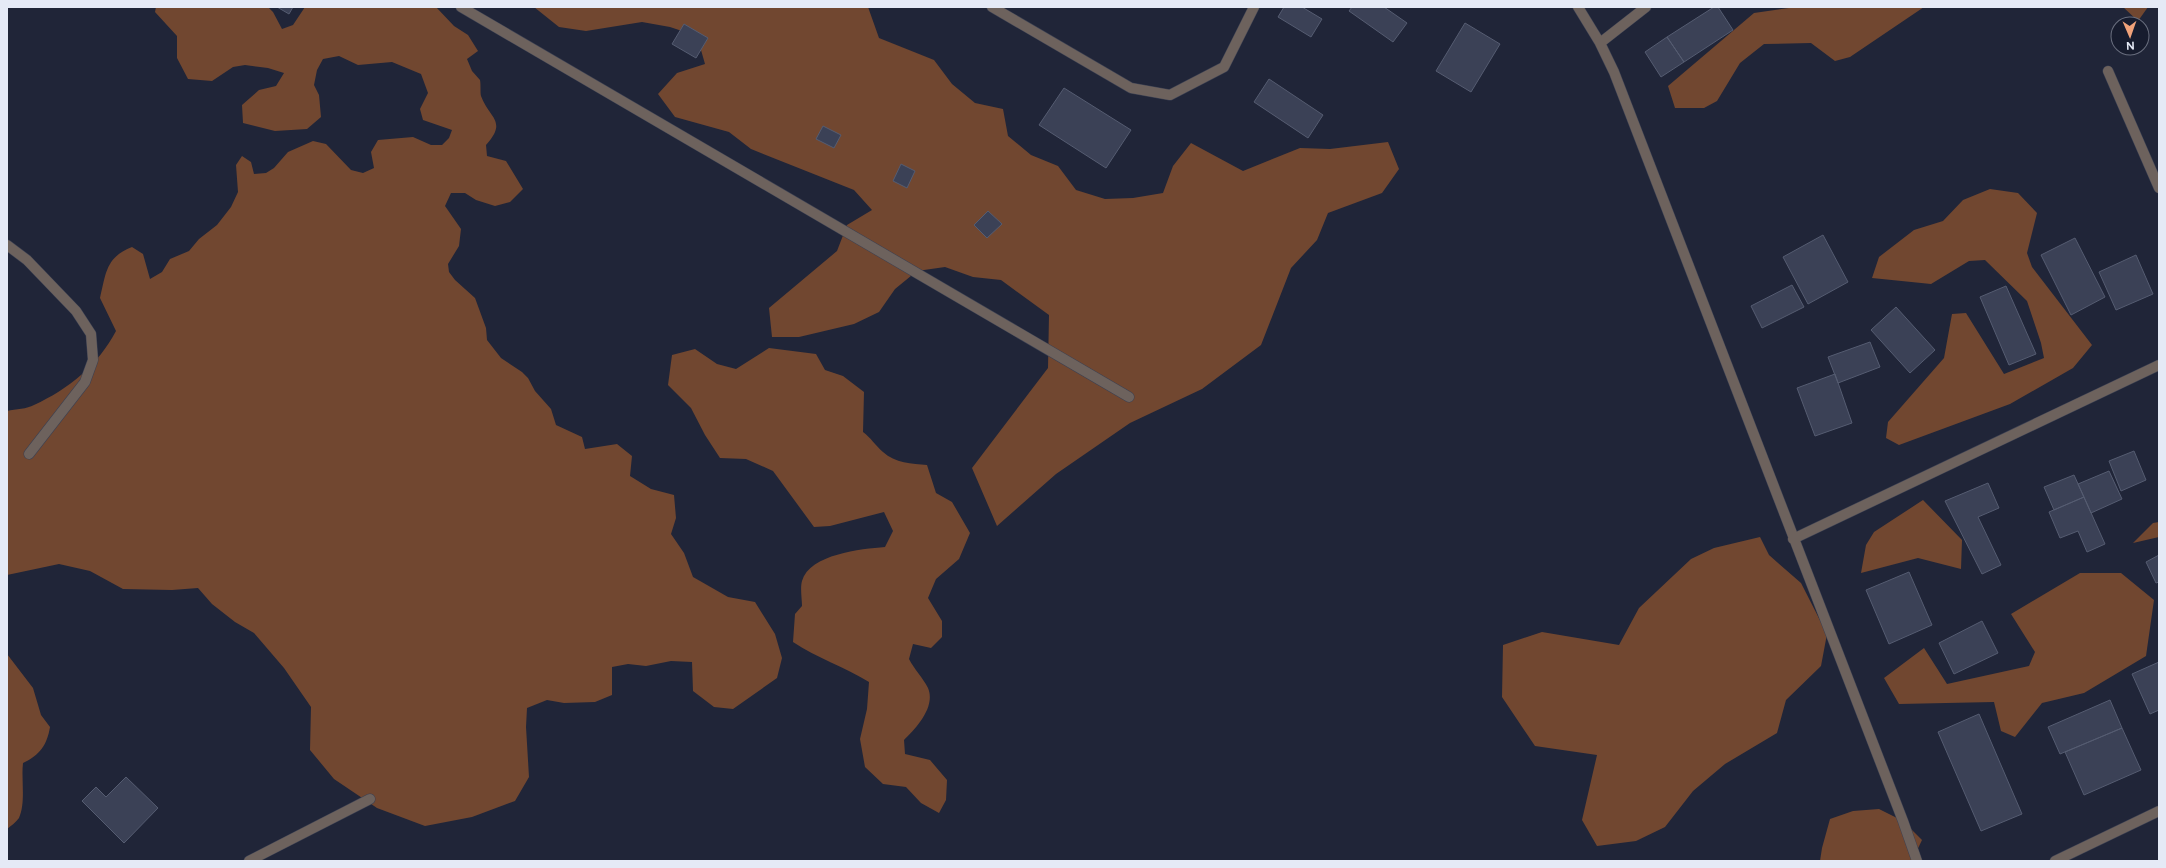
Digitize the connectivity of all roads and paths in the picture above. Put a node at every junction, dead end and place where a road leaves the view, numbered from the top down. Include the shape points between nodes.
1 (461, 7) edge
2 (992, 7) edge
3 (1254, 7) edge
4 (1578, 7) edge
5 (1646, 7) edge
6 (1600, 44) junction
7 (2108, 71) dead end
8 (2159, 188) edge
9 (7, 245) edge
10 (2159, 366) edge
11 (1129, 397) dead end
12 (29, 454) dead end
13 (1793, 539) junction
14 (370, 799) dead end
15 (2159, 811) edge
16 (248, 861) edge
17 (1917, 861) edge
18 (2055, 861) edge

1 - 11 street
2 - 3 street via 1131,88 1170,95 1224,66
4 - 6 street
5 - 6 street
6 - 13 street
7 - 8 street
9 - 12 street via 27,260 76,311 91,334 93,360 85,382
10 - 13 street
13 - 17 street
14 - 16 street
15 - 18 street

